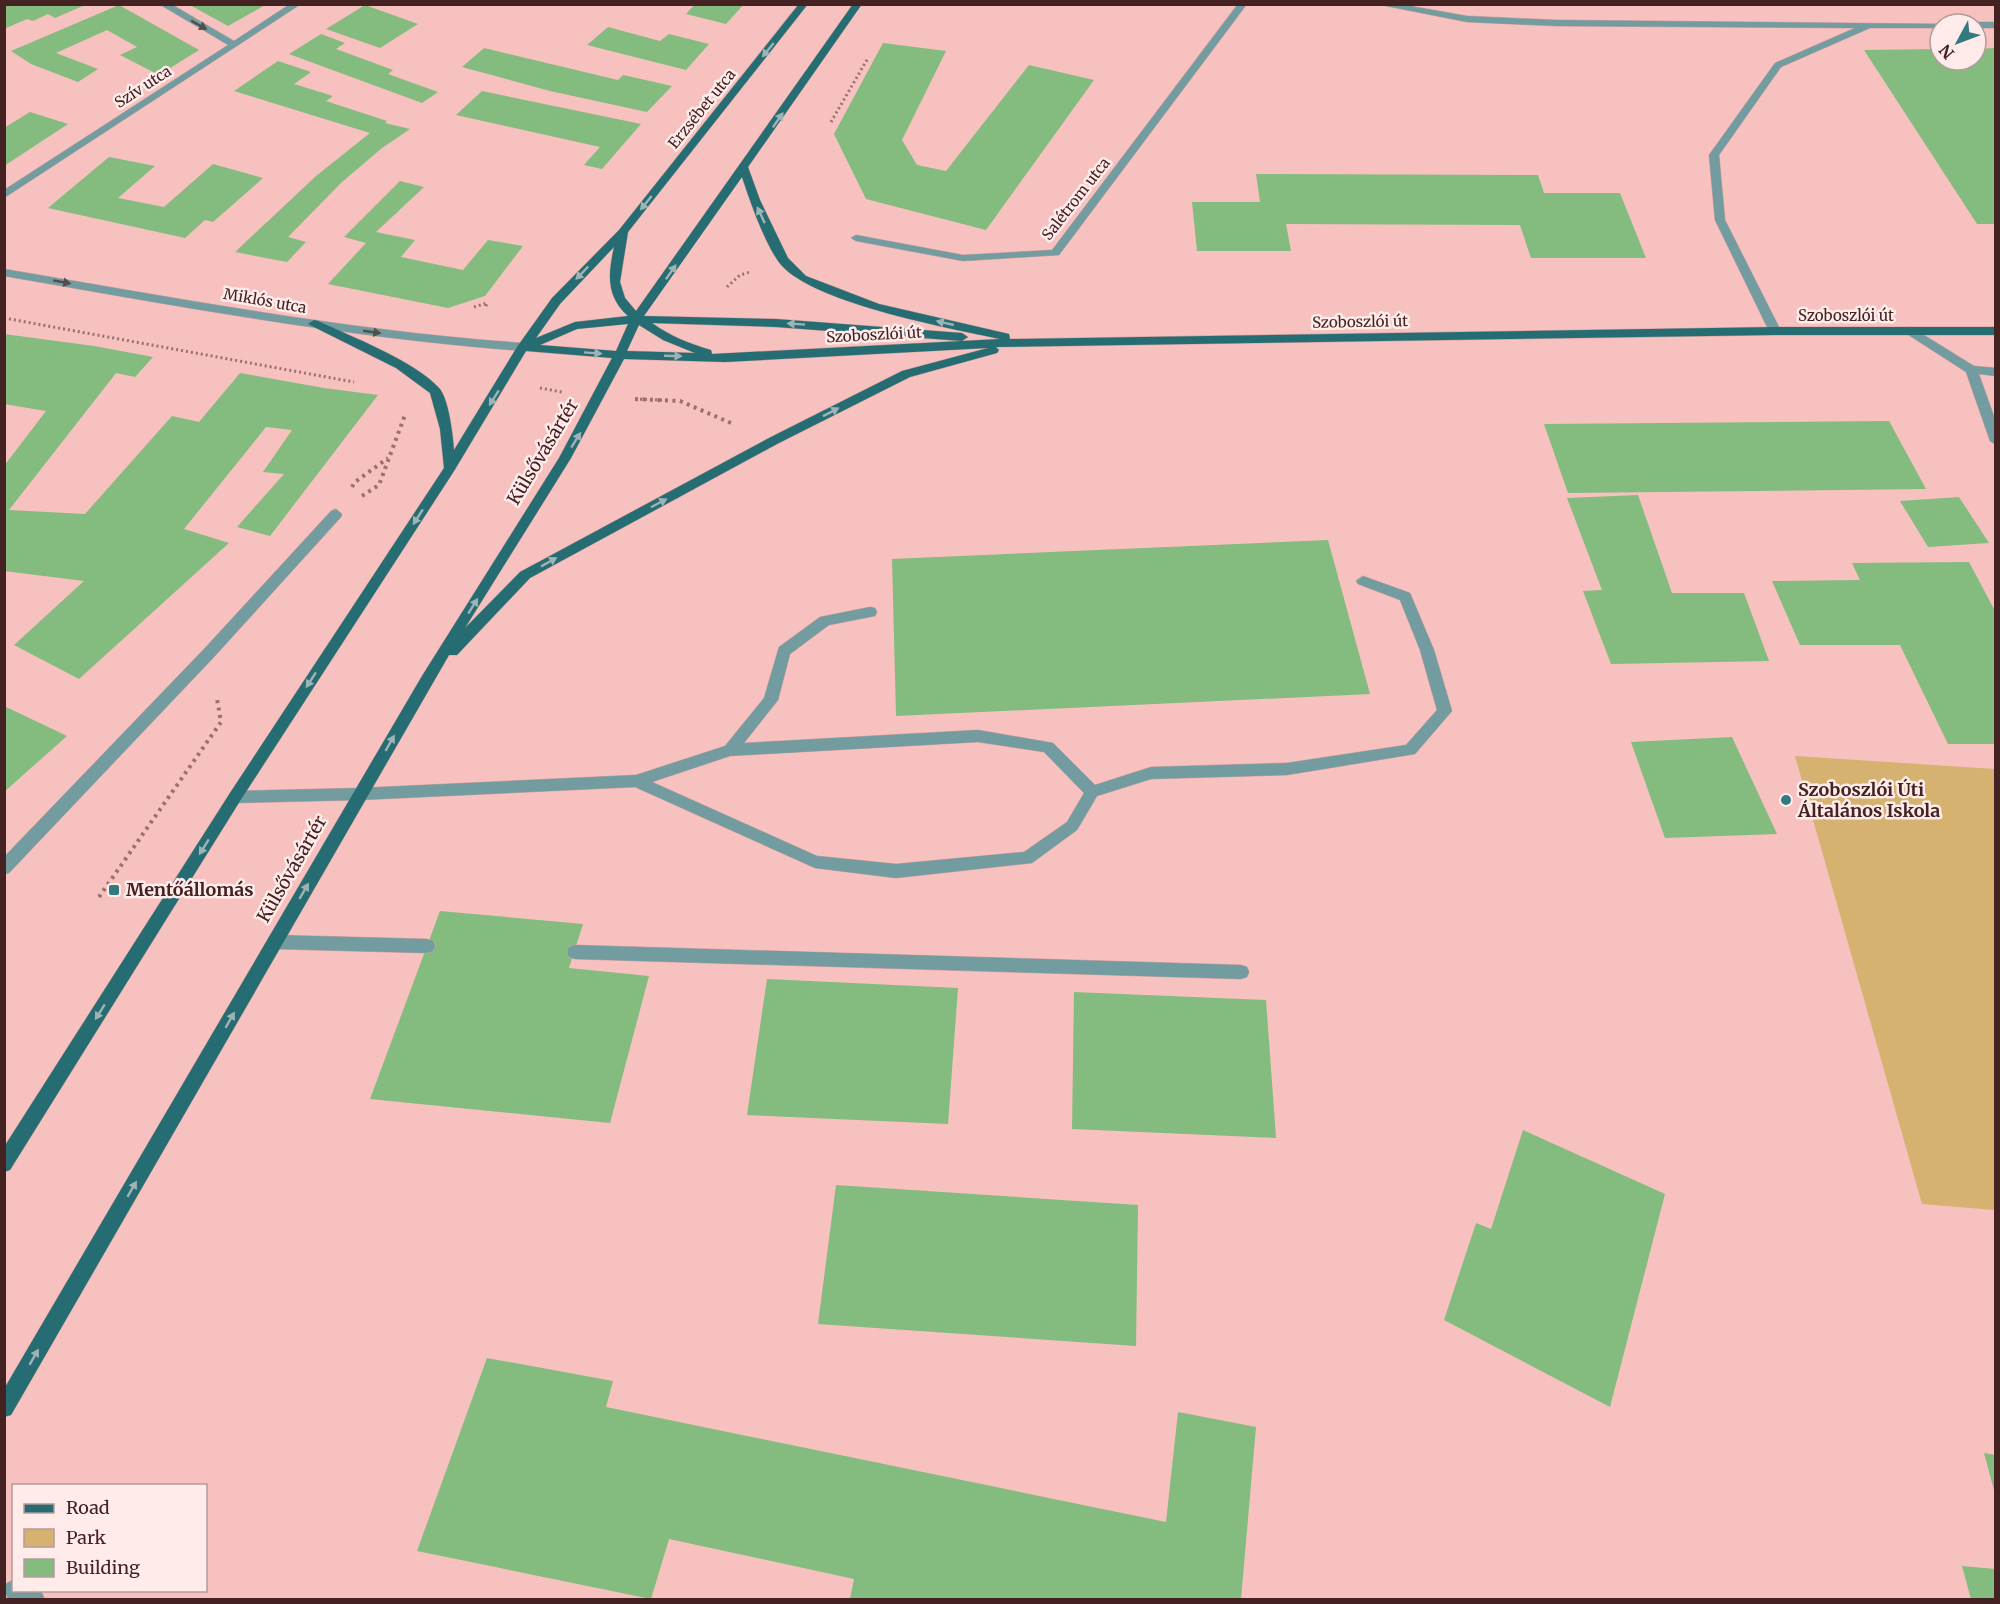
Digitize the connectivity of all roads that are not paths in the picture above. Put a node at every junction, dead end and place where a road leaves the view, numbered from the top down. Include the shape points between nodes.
1 (163, 4) edge
2 (297, 4) edge
3 (804, 4) edge
4 (858, 4) edge
5 (1243, 4) edge
6 (1380, 4) edge
7 (1869, 25) junction
8 (1928, 25) edge
9 (235, 45) junction
10 (744, 168) junction
11 (4, 195) edge
12 (623, 231) junction
13 (856, 238) dead end
14 (4, 272) edge
15 (636, 320) junction
16 (314, 324) junction
17 (1776, 331) junction
18 (1911, 331) junction
19 (1995, 331) edge
20 (1022, 342) junction
21 (523, 347) junction
22 (622, 355) junction
23 (725, 358) junction
24 (1971, 370) junction
25 (1995, 372) edge
26 (1995, 441) edge
27 (450, 468) junction
28 (336, 514) road end
29 (1362, 581) dead end
30 (870, 612) dead end
31 (431, 673) junction
32 (730, 750) junction
33 (636, 781) junction
34 (1092, 792) junction
35 (360, 794) junction
36 (235, 797) junction
37 (4, 868) edge
38 (274, 942) junction
39 (427, 946) dead end
40 (574, 952) dead end
41 (1241, 972) dead end
42 (4, 1164) edge
43 (4, 1408) edge
44 (19, 1592) edge
45 (35, 1599) edge

1 -> 9 street
2 - 9 street, Szív utca
3 -> 12 main road, Erzsébet utca
10 -> 4 main road
5 - 13 street, Salétrom utca via 1055,253 963,258
6 - 7 street via 1467,20
7 - 8 street
7 - 17 street via 1778,65 1714,156 1720,220
9 - 11 street, Szív utca
15 -> 10 main road, Külsővásártér
20 -> 10 main road via 876,307 802,278 783,260 754,200
12 - 15 main road via 614,286
12 -> 21 main road, Erzsébet utca via 556,301
14 -> 16 street, Miklós utca
20 -> 15 main road via 776,323
15 - 21 main road via 575,326
15 - 22 main road, Külsővásártér
15 - 23 main road via 695,350
16 -> 21 street, Miklós utca via 438,341
16 - 27 main road via 400,365 435,391 446,429
17 - 18 main road, Szoboszlói út
17 - 20 main road, Szoboszlói út
18 - 19 main road, Szoboszlói út
18 - 24 street
20 - 23 main road, Szoboszlói út
31 -> 20 main road via 525,575 906,374
21 -> 22 main road
21 -> 27 main road
22 -> 23 main road
31 -> 22 main road, Külsővásártér via 584,429
24 - 25 street
24 - 26 street
27 -> 36 main road
28 - 37 street
29 - 34 street via 1405,597 1445,711 1410,750 1287,769 1151,773
30 - 32 street via 825,621 784,651 771,700
35 -> 31 main road, Külsővásártér
32 - 33 street
32 - 34 street via 978,736 1048,747
33 - 34 street via 815,862 896,871 1027,858 1072,826
33 - 35 street
35 - 36 street
38 -> 35 main road, Külsővásártér
36 -> 42 main road
38 - 39 street
43 -> 38 main road, Külsővásártér
40 - 41 street
44 - 45 street

